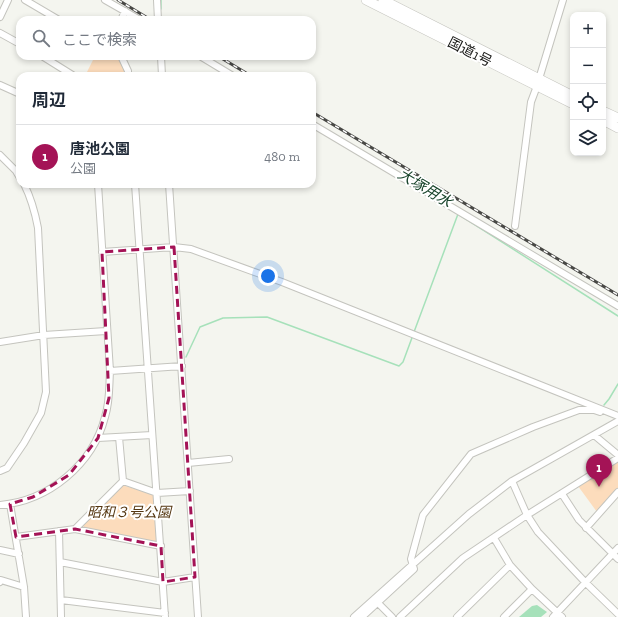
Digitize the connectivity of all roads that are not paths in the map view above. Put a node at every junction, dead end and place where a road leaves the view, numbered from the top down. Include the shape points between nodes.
1 (8, 0) edge
2 (25, 0) edge
3 (106, 0) edge
4 (157, 0) edge
5 (366, 0) edge
6 (383, 0) edge
7 (563, 0) edge
8 (125, 11) junction
9 (52, 16) edge
10 (123, 16) edge
11 (133, 16) edge
12 (158, 16) edge
13 (0, 17) edge
14 (0, 33) edge
15 (16, 42) edge
16 (55, 60) edge
17 (123, 60) edge
18 (161, 60) edge
19 (207, 60) edge
20 (69, 72) edge
21 (128, 72) edge
22 (162, 72) edge
23 (226, 72) edge
24 (538, 82) junction
25 (0, 85) edge
26 (16, 92) edge
27 (570, 95) edge
28 (570, 102) edge
29 (606, 112) edge
30 (618, 118) edge
31 (606, 122) edge
32 (316, 126) edge
33 (618, 128) edge
34 (0, 155) edge
35 (16, 170) edge
36 (26, 188) edge
37 (98, 188) edge
38 (135, 188) edge
39 (169, 188) edge
40 (515, 226) dead end
41 (174, 247) junction
42 (140, 249) junction
43 (102, 252) junction
44 (618, 306) edge
45 (106, 331) junction
46 (44, 335) junction
47 (0, 342) edge
48 (182, 366) junction
49 (148, 369) junction
50 (110, 371) junction
51 (618, 417) edge
52 (594, 434) junction
53 (152, 435) junction
54 (119, 437) junction
55 (98, 438) junction
56 (618, 455) edge
57 (618, 458) edge
58 (229, 459) dead end
59 (188, 463) junction
60 (0, 471) edge
61 (123, 481) junction
62 (512, 481) junction
63 (190, 491) junction
64 (618, 492) edge
65 (157, 493) junction
66 (562, 494) junction
67 (10, 504) junction
68 (0, 505) edge
69 (527, 515) junction
70 (586, 528) junction
71 (75, 529) junction
72 (59, 531) junction
73 (16, 537) junction
74 (494, 538) junction
75 (161, 546) junction
76 (618, 548) edge
77 (0, 550) edge
78 (19, 554) junction
79 (613, 554) junction
80 (618, 559) edge
81 (60, 562) junction
82 (412, 564) junction
83 (510, 565) junction
84 (195, 577) junction
85 (0, 582) edge
86 (163, 582) junction
87 (585, 582) junction
88 (24, 587) junction
89 (532, 589) junction
90 (61, 600) junction
91 (378, 602) junction
92 (618, 614) edge
93 (165, 615) edge
94 (558, 616) edge
95 (26, 617) edge
96 (61, 617) edge
97 (198, 617) edge
98 (355, 617) edge
99 (362, 617) edge
100 (392, 617) edge
101 (400, 617) edge
102 (457, 617) edge
103 (504, 617) edge

1 - 13 street
2 - 9 street
3 - 8 street
4 - 12 street
5 - 24 highway, 国道1号
6 - 24 highway, 国道1号
7 - 24 street
8 - 10 street
8 - 11 street
14 - 15 street
16 - 20 street
17 - 21 street
18 - 22 street
19 - 23 street
24 - 27 highway, 国道1号
24 - 28 highway, 国道1号
24 - 40 street via 531,102
25 - 26 street
29 - 30 highway
31 - 33 highway
32 - 44 street
34 - 35 street
36 - 46 street via 38,228
37 - 43 street
38 - 42 street
39 - 41 street
41 - 42 street
41 - 48 street
41 - 51 street via 191,249 282,282
42 - 43 street
42 - 49 street
43 - 45 street
45 - 46 street
45 - 50 street
46 - 47 street
46 - 60 street via 46,392 41,413 10,464
48 - 49 street
48 - 59 street
49 - 50 street
49 - 53 street
50 - 55 street via 109,398
51 - 52 street
51 - 82 street via 612,418 594,410 579,410 471,454 423,515 410,559
52 - 56 street
52 - 62 street
53 - 54 street
53 - 65 street
54 - 55 street
54 - 61 street
55 - 67 street via 81,463 69,475 34,497
57 - 66 street
58 - 59 street
59 - 63 street
61 - 65 street
61 - 71 street
62 - 69 street
62 - 82 street via 469,514
63 - 65 street
63 - 84 street
64 - 70 street
65 - 75 street
66 - 69 street
66 - 70 street
67 - 68 street
67 - 73 street
69 - 74 street
69 - 87 street via 548,543
70 - 79 street
71 - 72 street
71 - 75 street
72 - 73 street
72 - 81 street
73 - 78 street
74 - 83 street
74 - 101 street via 462,558
75 - 86 street
76 - 79 street
77 - 78 street
78 - 88 street
79 - 80 street
79 - 87 street
81 - 86 street
81 - 90 street
82 - 91 street via 414,569
82 - 98 street
83 - 89 street
83 - 102 street
84 - 86 street
84 - 97 street
85 - 88 street via 1,580
86 - 93 street
87 - 92 street
87 - 94 street
88 - 95 street
89 - 94 street
89 - 103 street
90 - 93 street
90 - 96 street
91 - 99 street
91 - 100 street

